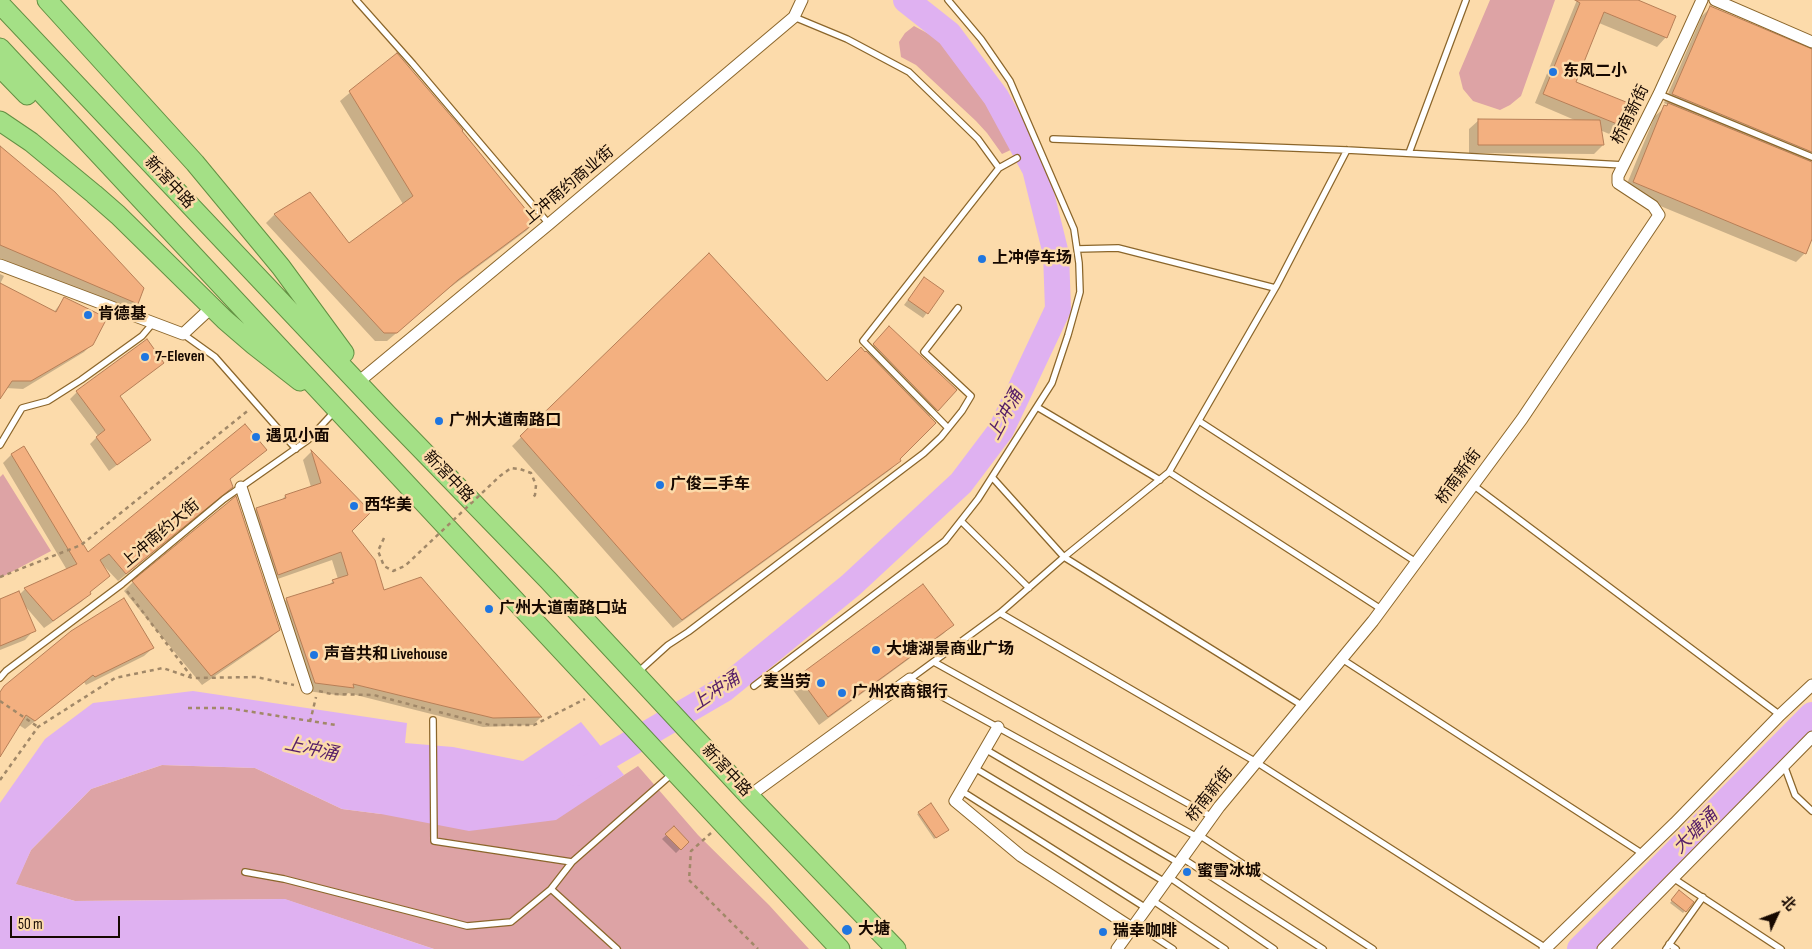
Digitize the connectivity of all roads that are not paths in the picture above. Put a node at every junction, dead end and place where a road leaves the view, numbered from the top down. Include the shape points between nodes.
1 (47, 0) edge
2 (356, 0) edge
3 (802, 0) edge
4 (948, 0) edge
5 (1466, 0) edge
6 (1702, 0) edge
7 (1715, 0) edge
8 (0, 4) edge
9 (794, 17) junction
10 (1812, 42) edge
11 (0, 48) edge
12 (0, 67) edge
13 (1659, 94) junction
14 (0, 105) edge
15 (0, 121) edge
16 (1053, 139) dead end
17 (1347, 150) junction
18 (1409, 153) junction
19 (1812, 157) edge
20 (1016, 158) dead end
21 (1624, 165) junction
22 (999, 168) junction
23 (118, 215) junction
24 (549, 224) junction
25 (1077, 249) junction
26 (0, 265) edge
27 (1275, 288) junction
28 (212, 308) junction
29 (958, 308) dead end
30 (153, 323) junction
31 (183, 334) junction
32 (362, 379) junction
33 (1037, 407) junction
34 (336, 409) junction
35 (388, 415) junction
36 (1199, 421) junction
37 (948, 428) junction
38 (0, 445) edge
39 (296, 449) junction
40 (1170, 472) junction
41 (992, 477) junction
42 (1160, 480) junction
43 (1473, 485) junction
44 (242, 487) junction
45 (961, 521) junction
46 (1064, 557) junction
47 (1416, 562) junction
48 (1029, 588) junction
49 (1381, 610) junction
50 (1000, 613) junction
51 (1342, 658) junction
52 (934, 662) junction
53 (0, 678) edge
54 (642, 679) junction
55 (910, 679) junction
56 (1812, 685) edge
57 (754, 686) dead end
58 (312, 689) road end
59 (1303, 706) junction
60 (1780, 715) junction
61 (433, 723) dead end
62 (998, 727) junction
63 (1812, 737) edge
64 (985, 749) junction
65 (1256, 762) junction
66 (1784, 765) junction
67 (974, 767) junction
68 (675, 772) junction
69 (960, 790) junction
70 (749, 796) junction
71 (1812, 811) edge
72 (1212, 817) junction
73 (1198, 836) junction
74 (1643, 854) junction
75 (1180, 861) junction
76 (572, 862) junction
77 (245, 872) dead end
78 (1673, 878) junction
79 (1167, 879) junction
80 (550, 889) junction
81 (1703, 898) junction
82 (1149, 904) junction
83 (1133, 926) junction
84 (1668, 947) edge
85 (1120, 948) edge
86 (1546, 948) edge
87 (617, 949) edge
88 (840, 949) edge
89 (896, 949) edge
90 (1173, 949) edge
91 (1226, 949) edge
92 (1274, 949) edge
93 (1323, 949) edge
94 (1373, 949) edge
95 (1602, 949) edge
96 (1676, 949) edge
97 (1781, 949) edge

1 - 32 highway via 195,163 281,267
2 - 24 lane
3 - 9 street
4 - 25 lane via 981,38 1010,81 1074,229
5 - 18 lane
6 - 13 street, 桥南新街
7 - 10 street
8 - 35 highway, 新滘中路
9 - 22 lane via 847,39 909,72 978,139
9 - 24 street, 上冲南约商业街
11 - 34 highway, 新滘中路
12 - 34 highway via 234,315
13 - 19 lane
13 - 21 street, 桥南新街
14 - 23 highway
15 - 23 highway via 31,142
16 - 17 lane
17 - 18 lane
17 - 27 lane
18 - 21 lane
20 - 22 lane
21 - 43 street, 桥南新街 via 1618,183 1653,206 1659,215 1522,419
22 - 37 lane via 863,341
23 - 28 highway
24 - 32 street, 上冲南约商业街
25 - 27 lane via 1118,248
25 - 33 lane via 1080,292 1052,383
26 - 30 street
27 - 36 lane
28 - 31 street
28 - 34 highway via 271,360
29 - 37 lane via 924,352 971,396
30 - 31 street
30 - 38 lane via 142,336 81,380 48,401 22,408
31 - 39 lane via 215,357
32 - 35 highway
33 - 41 lane
33 - 42 lane
34 - 39 lane, 上冲南约大街
34 - 68 highway, 新滘中路
35 - 54 highway, 新滘中路
36 - 40 lane
36 - 47 lane
37 - 54 lane via 924,452 668,645
39 - 44 lane, 上冲南约大街
40 - 42 lane
40 - 49 lane
41 - 45 lane
41 - 46 lane
42 - 46 lane
43 - 47 street, 桥南新街
43 - 60 lane
44 - 53 lane, 上冲南约大街 via 122,584 6,670
44 - 58 street
45 - 48 lane
45 - 57 lane via 945,540
46 - 48 lane
46 - 59 lane
47 - 49 street, 桥南新街
48 - 50 lane
49 - 51 street, 桥南新街
50 - 52 lane
50 - 65 lane
51 - 59 street, 桥南新街
51 - 74 lane
52 - 55 lane
52 - 72 lane
54 - 70 highway, 新滘中路
55 - 62 lane
55 - 70 street
56 - 60 street
59 - 65 street, 桥南新街
60 - 74 street
61 - 76 lane via 434,841
62 - 64 street
62 - 73 lane
63 - 66 street
64 - 67 street
64 - 75 lane
65 - 72 street, 桥南新街
65 - 86 lane
66 - 71 lane via 1795,795
66 - 78 street
67 - 69 street
67 - 79 lane
68 - 76 lane
68 - 88 highway, 新滘中路
69 - 82 lane
69 - 83 street via 955,801 1021,856
70 - 89 highway, 新滘中路
72 - 73 street, 桥南新街
73 - 75 street, 桥南新街
73 - 94 lane
74 - 86 street
75 - 79 street, 桥南新街
75 - 93 lane
76 - 80 lane
77 - 80 lane via 467,926 511,922
78 - 81 lane
78 - 95 street
79 - 82 street, 桥南新街
79 - 92 lane
80 - 87 lane
81 - 84 lane
81 - 97 lane
82 - 83 street, 桥南新街
82 - 91 lane
83 - 85 street, 桥南新街
83 - 90 lane
84 - 96 lane

